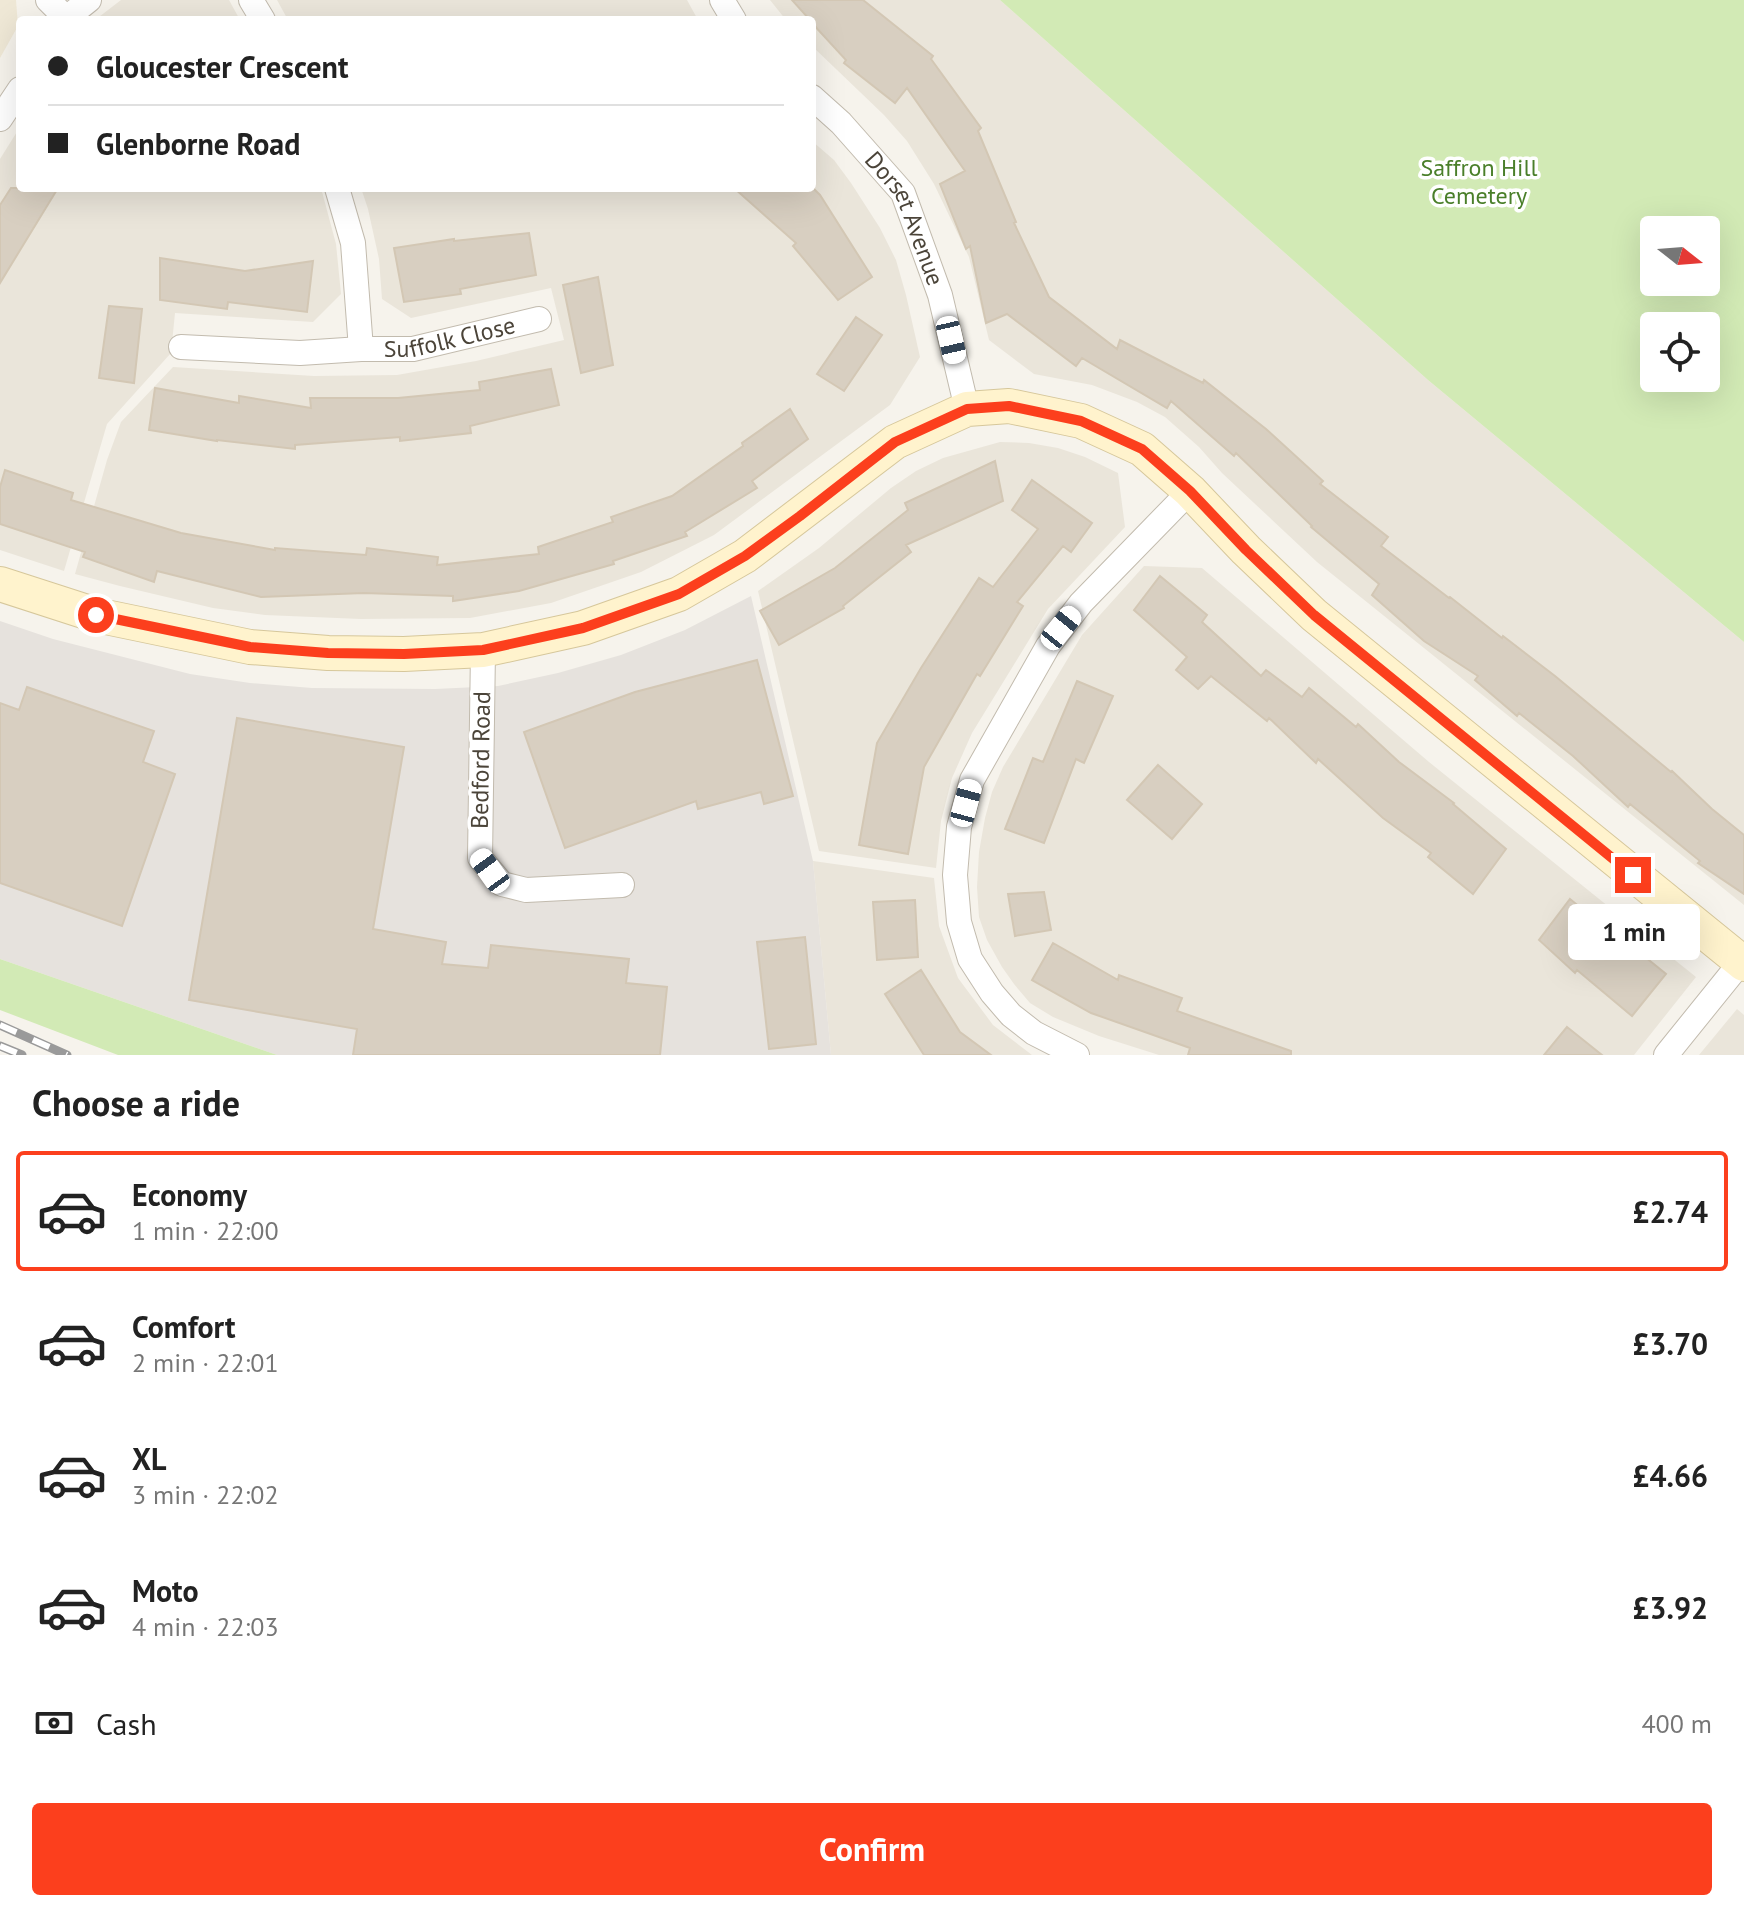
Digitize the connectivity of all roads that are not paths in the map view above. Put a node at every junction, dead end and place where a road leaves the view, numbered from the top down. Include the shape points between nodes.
1 (48, 0) edge
2 (89, 0) edge
3 (62, 16) edge
4 (69, 16) edge
5 (16, 95) edge
6 (816, 101) edge
7 (0, 119) edge
8 (338, 192) edge
9 (539, 319) dead end
10 (181, 347) dead end
11 (361, 349) junction
12 (967, 409) junction
13 (1190, 491) junction
14 (0, 584) edge
15 (483, 650) junction
16 (622, 885) dead end
17 (1742, 963) edge
18 (1077, 1055) edge
19 (1666, 1055) edge

1 - 3 street
2 - 4 street
5 - 7 street
6 - 12 street, Dorset Avenue via 903,193 940,295
8 - 11 street, Suffolk Close via 353,243
9 - 11 street, Suffolk Close via 413,349
10 - 11 street, Suffolk Close via 300,353
12 - 13 street via 1009,406 1081,421 1142,449
12 - 15 street via 895,442 745,556 679,594 583,628
13 - 17 street via 1314,615
13 - 18 street via 1081,603 1048,646 972,780 959,827 955,875 959,922 970,959 1011,1015
14 - 15 street via 96,615 250,647 389,654
15 - 16 street, Bedford Road via 480,858 502,884 526,890
17 - 19 street

